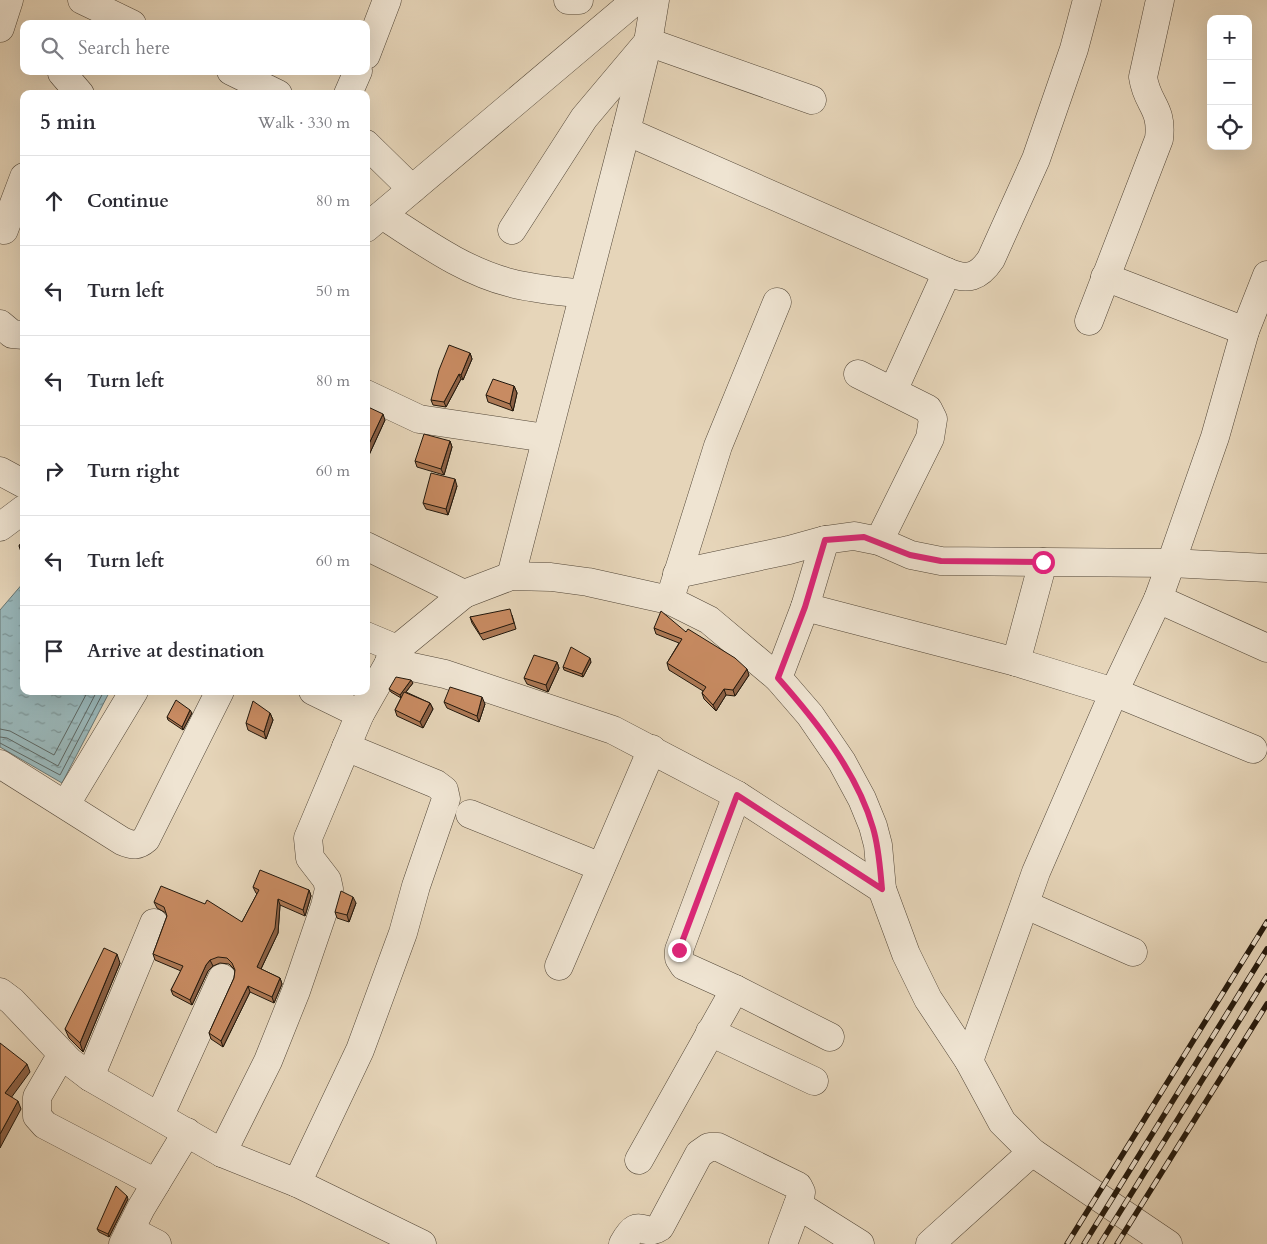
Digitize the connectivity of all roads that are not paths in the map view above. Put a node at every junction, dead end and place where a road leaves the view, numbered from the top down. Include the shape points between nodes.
1 (9, 0) edge
2 (387, 0) edge
3 (568, 0) edge
4 (580, 0) edge
5 (636, 0) edge
6 (655, 0) edge
7 (1087, 0) edge
8 (1160, 0) edge
9 (89, 7) edge
10 (122, 20) edge
11 (0, 28) edge
12 (648, 42) junction
13 (370, 44) edge
14 (239, 75) edge
15 (356, 75) edge
16 (60, 79) edge
17 (75, 90) edge
18 (270, 90) edge
19 (350, 90) edge
20 (812, 100) dead end
21 (626, 131) junction
22 (370, 148) edge
23 (412, 189) junction
24 (20, 191) edge
25 (374, 222) edge
26 (512, 230) dead end
27 (9, 231) edge
28 (947, 272) junction
29 (1106, 277) junction
30 (1266, 278) edge
31 (583, 294) junction
32 (777, 302) dead end
33 (1090, 321) dead end
34 (0, 324) edge
35 (1245, 331) junction
36 (20, 335) edge
37 (858, 374) dead end
38 (893, 391) junction
39 (370, 396) edge
40 (546, 438) junction
41 (0, 471) edge
42 (20, 482) edge
43 (20, 512) edge
44 (0, 527) edge
45 (825, 540) junction
46 (879, 541) junction
47 (370, 548) edge
48 (1043, 562) junction
49 (1171, 563) junction
50 (1266, 564) edge
51 (677, 574) junction
52 (511, 576) junction
53 (464, 594) junction
54 (1158, 599) junction
55 (669, 600) junction
56 (805, 607) junction
57 (370, 639) edge
58 (1267, 648) edge
59 (393, 656) junction
60 (1016, 662) junction
61 (778, 678) junction
62 (1114, 692) junction
63 (132, 695) edge
64 (218, 695) edge
65 (322, 695) edge
66 (360, 714) junction
67 (346, 747) junction
68 (652, 749) junction
69 (1253, 749) dead end
70 (0, 764) edge
71 (737, 795) junction
72 (66, 804) junction
73 (470, 814) dead end
74 (601, 867) junction
75 (882, 889) junction
76 (1026, 905) junction
77 (154, 923) dead end
78 (1133, 952) dead end
79 (559, 966) dead end
80 (222, 978) dead end
81 (735, 989) junction
82 (0, 992) edge
83 (710, 1032) junction
84 (830, 1036) dead end
85 (62, 1054) junction
86 (969, 1061) junction
87 (90, 1077) junction
88 (814, 1081) dead end
89 (160, 1115) junction
90 (187, 1132) junction
91 (1032, 1152) junction
92 (222, 1153) junction
93 (639, 1160) dead end
94 (156, 1183) junction
95 (297, 1183) junction
96 (798, 1204) junction
97 (127, 1237) edge
98 (412, 1242) edge
99 (157, 1244) edge
100 (623, 1244) edge
101 (782, 1244) edge
102 (860, 1244) edge
103 (930, 1244) edge
104 (1168, 1244) edge

1 - 11 street
2 - 13 street
3 - 4 street
5 - 23 street
6 - 12 street
7 - 28 street via 1036,159 991,258 984,270 973,277 964,278
8 - 29 street via 1143,77 1145,90 1159,113 1160,139
9 - 10 street
12 - 20 street
12 - 21 street
12 - 26 street via 584,118
14 - 18 street
15 - 19 street
16 - 17 street
21 - 28 street
21 - 31 street
22 - 23 street
23 - 25 street
24 - 27 street
25 - 31 street via 483,274 511,283
28 - 38 street
29 - 33 street
29 - 35 street
30 - 35 street
31 - 40 street
32 - 51 street via 718,446
34 - 36 street via 12,334
35 - 49 street via 1215,437
37 - 38 street
38 - 46 street via 928,409 934,419 930,438
39 - 40 street via 419,419
40 - 52 street
41 - 42 street
43 - 44 street
45 - 46 street via 854,536
45 - 51 street
45 - 56 street
46 - 48 street via 910,555 941,561
47 - 53 street
48 - 49 street
48 - 60 street
49 - 50 street
49 - 54 street
51 - 55 street
52 - 53 street
52 - 55 street via 588,582
53 - 59 street
54 - 58 street
54 - 62 street
55 - 61 street via 709,620
56 - 60 street
56 - 61 street
57 - 59 street
59 - 66 street
59 - 68 street via 577,717
60 - 62 street
61 - 75 street via 810,715 862,799 878,845
62 - 69 street
62 - 76 street via 1050,840
63 - 72 street
64 - 72 street via 146,838 139,845 122,842
65 - 66 street
66 - 67 street
67 - 92 street via 308,838 310,858 328,880 325,906 268,1061
67 - 95 street via 436,784 444,790 446,799 403,933 360,1050
68 - 71 street
68 - 74 street
70 - 72 street
71 - 75 street
71 - 81 street via 679,950 684,966
73 - 74 street
74 - 79 street
75 - 86 street via 906,954 928,999
76 - 78 street
76 - 86 street
77 - 87 street
80 - 89 street
81 - 83 street
81 - 84 street
82 - 85 street
83 - 88 street
83 - 93 street
85 - 87 street
85 - 94 street via 37,1097 37,1116 45,1125
86 - 91 street via 1002,1122
87 - 89 street
89 - 90 street
90 - 92 street
90 - 94 street
91 - 103 street
91 - 104 street
92 - 95 street
94 - 97 street
95 - 98 street
96 - 100 street via 801,1192 798,1186 718,1147 709,1147 699,1154 660,1227 651,1230 636,1227
96 - 101 street
96 - 102 street
97 - 99 street

